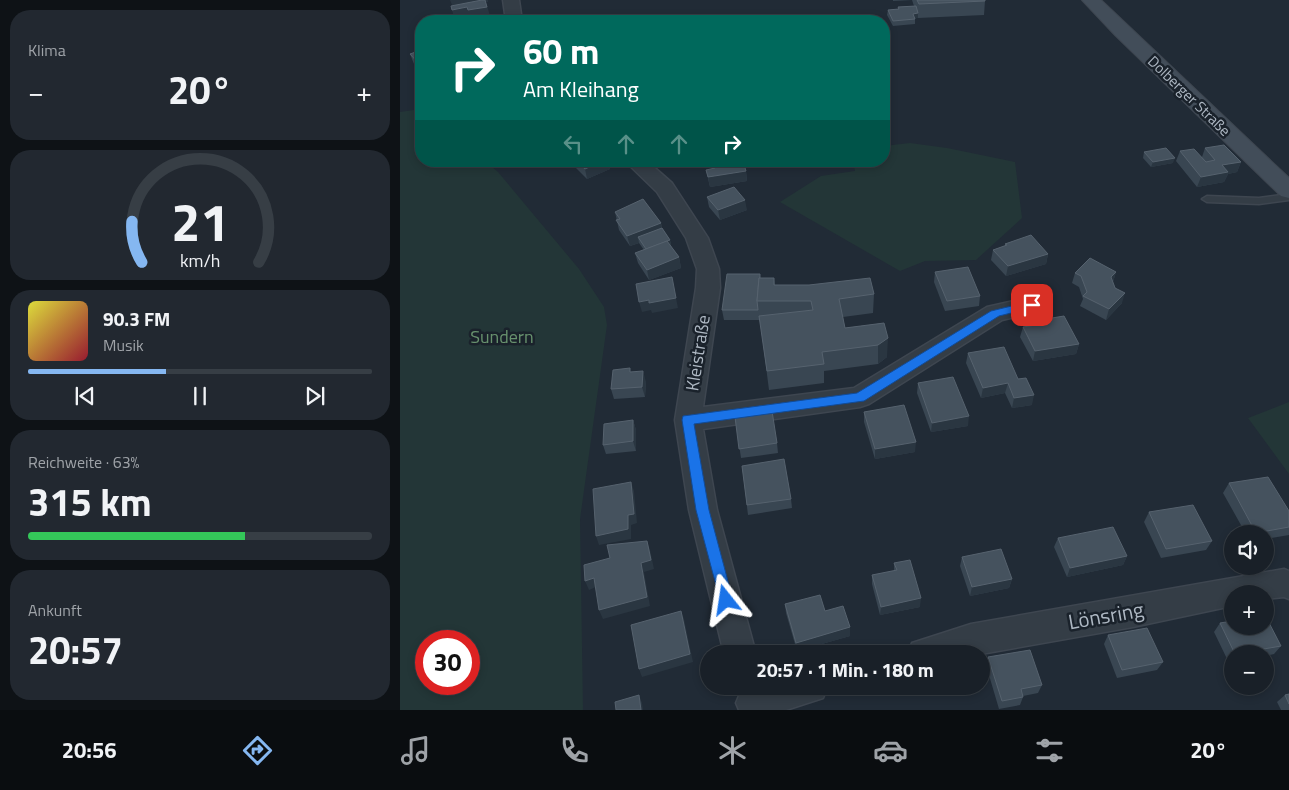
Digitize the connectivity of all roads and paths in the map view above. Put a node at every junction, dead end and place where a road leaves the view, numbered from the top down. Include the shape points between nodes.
1 (512, 0) edge
2 (1091, 0) edge
3 (513, 15) edge
4 (642, 167) edge
5 (1289, 191) edge
6 (1289, 197) edge
7 (1207, 198) dead end
8 (1032, 305) dead end
9 (688, 420) junction
10 (1289, 585) edge
11 (738, 645) edge
12 (954, 645) edge
13 (773, 695) edge
14 (752, 700) edge

1 - 3 street
2 - 5 main road, Dolberger Straße
4 - 9 street, Kleistraße via 665,188 697,238 708,269
6 - 7 lane via 1227,201
8 - 9 street via 995,313 860,397
9 - 11 street, Kleistraße via 702,510
10 - 12 street, Lönsring via 1266,585
13 - 14 street

